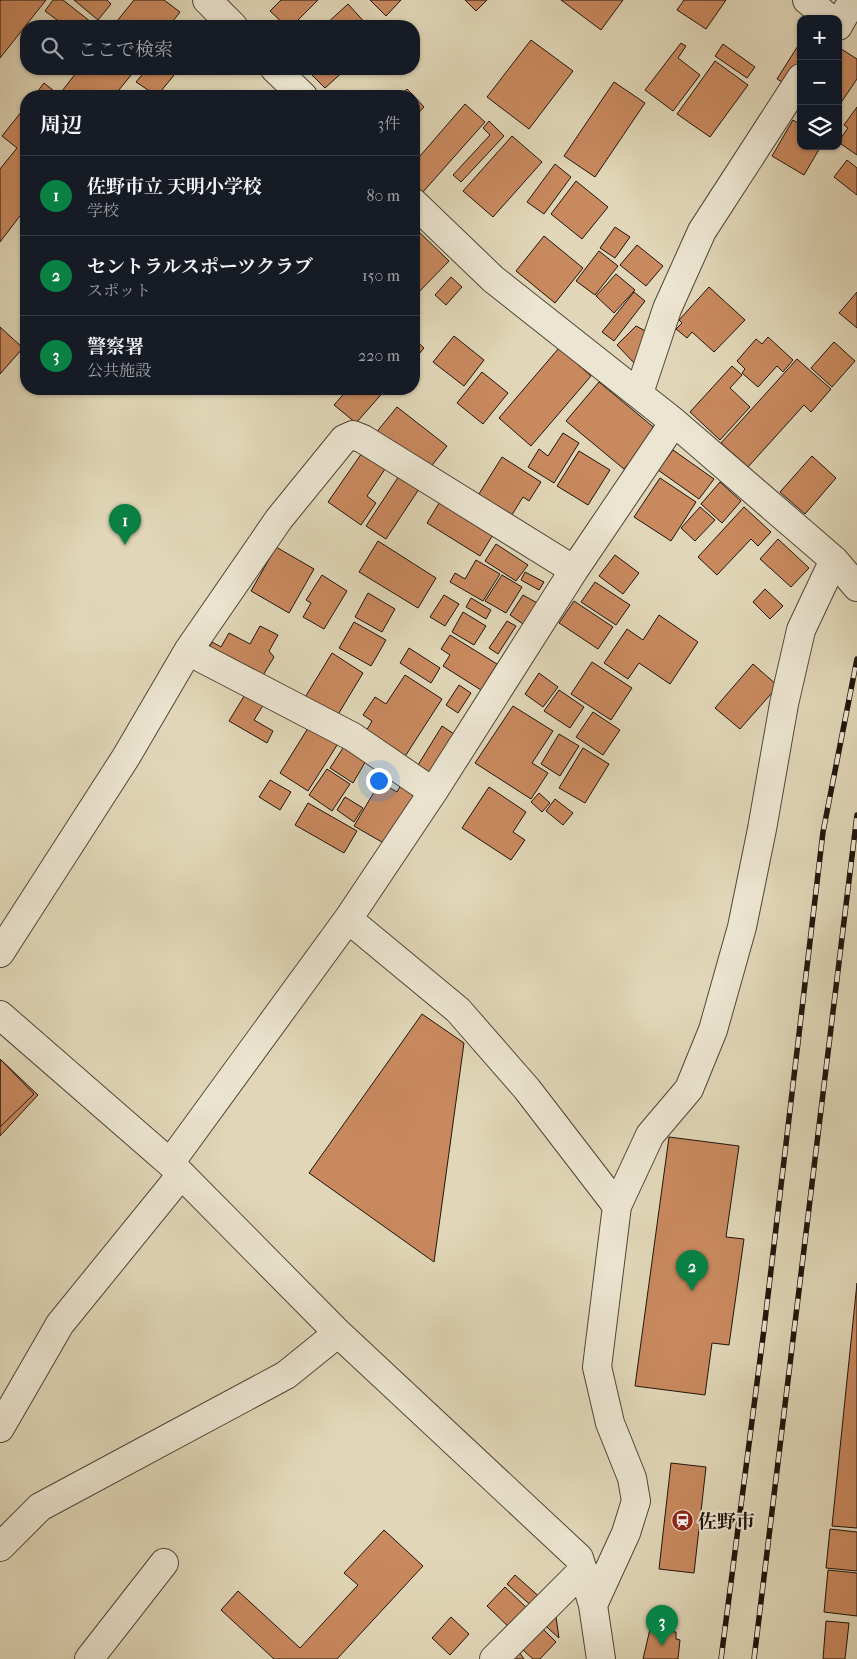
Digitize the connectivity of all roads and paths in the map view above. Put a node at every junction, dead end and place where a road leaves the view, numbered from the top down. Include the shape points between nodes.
1 (207, 0) edge
2 (807, 0) edge
3 (853, 0) edge
4 (825, 15) edge
5 (842, 19) edge
6 (227, 20) edge
7 (842, 29) edge
8 (857, 40) edge
9 (281, 75) edge
10 (797, 84) edge
11 (296, 90) edge
12 (420, 209) edge
13 (639, 393) junction
14 (674, 422) junction
15 (834, 560) junction
16 (574, 570) junction
17 (857, 587) edge
18 (188, 651) junction
19 (433, 792) junction
20 (348, 919) junction
21 (0, 953) edge
22 (0, 1015) edge
23 (176, 1169) junction
24 (617, 1206) junction
25 (338, 1333) junction
26 (0, 1428) edge
27 (0, 1547) edge
28 (164, 1563) dead end
29 (583, 1570) junction
30 (593, 1605) junction
31 (89, 1659) edge
32 (494, 1659) edge
33 (601, 1659) edge

1 - 6 street
2 - 4 street
3 - 5 street
7 - 8 street
9 - 11 street
10 - 13 street via 702,231 667,309
12 - 13 street via 493,279
13 - 14 street
14 - 15 street
14 - 16 street
15 - 17 street
15 - 24 street via 801,630 742,927 713,1030 690,1089 650,1135
16 - 18 street via 353,435 344,439 279,519
16 - 19 street
18 - 19 street via 354,737
18 - 21 street via 126,756
19 - 20 street
20 - 23 street
20 - 24 street via 458,1010 527,1089
22 - 23 street
23 - 25 street
23 - 26 street via 60,1324
24 - 30 street via 596,1367 610,1423 632,1478 636,1501 626,1533
25 - 27 street via 286,1375 40,1507
25 - 29 street via 578,1558
28 - 31 street
29 - 30 street
29 - 32 street
30 - 33 street

